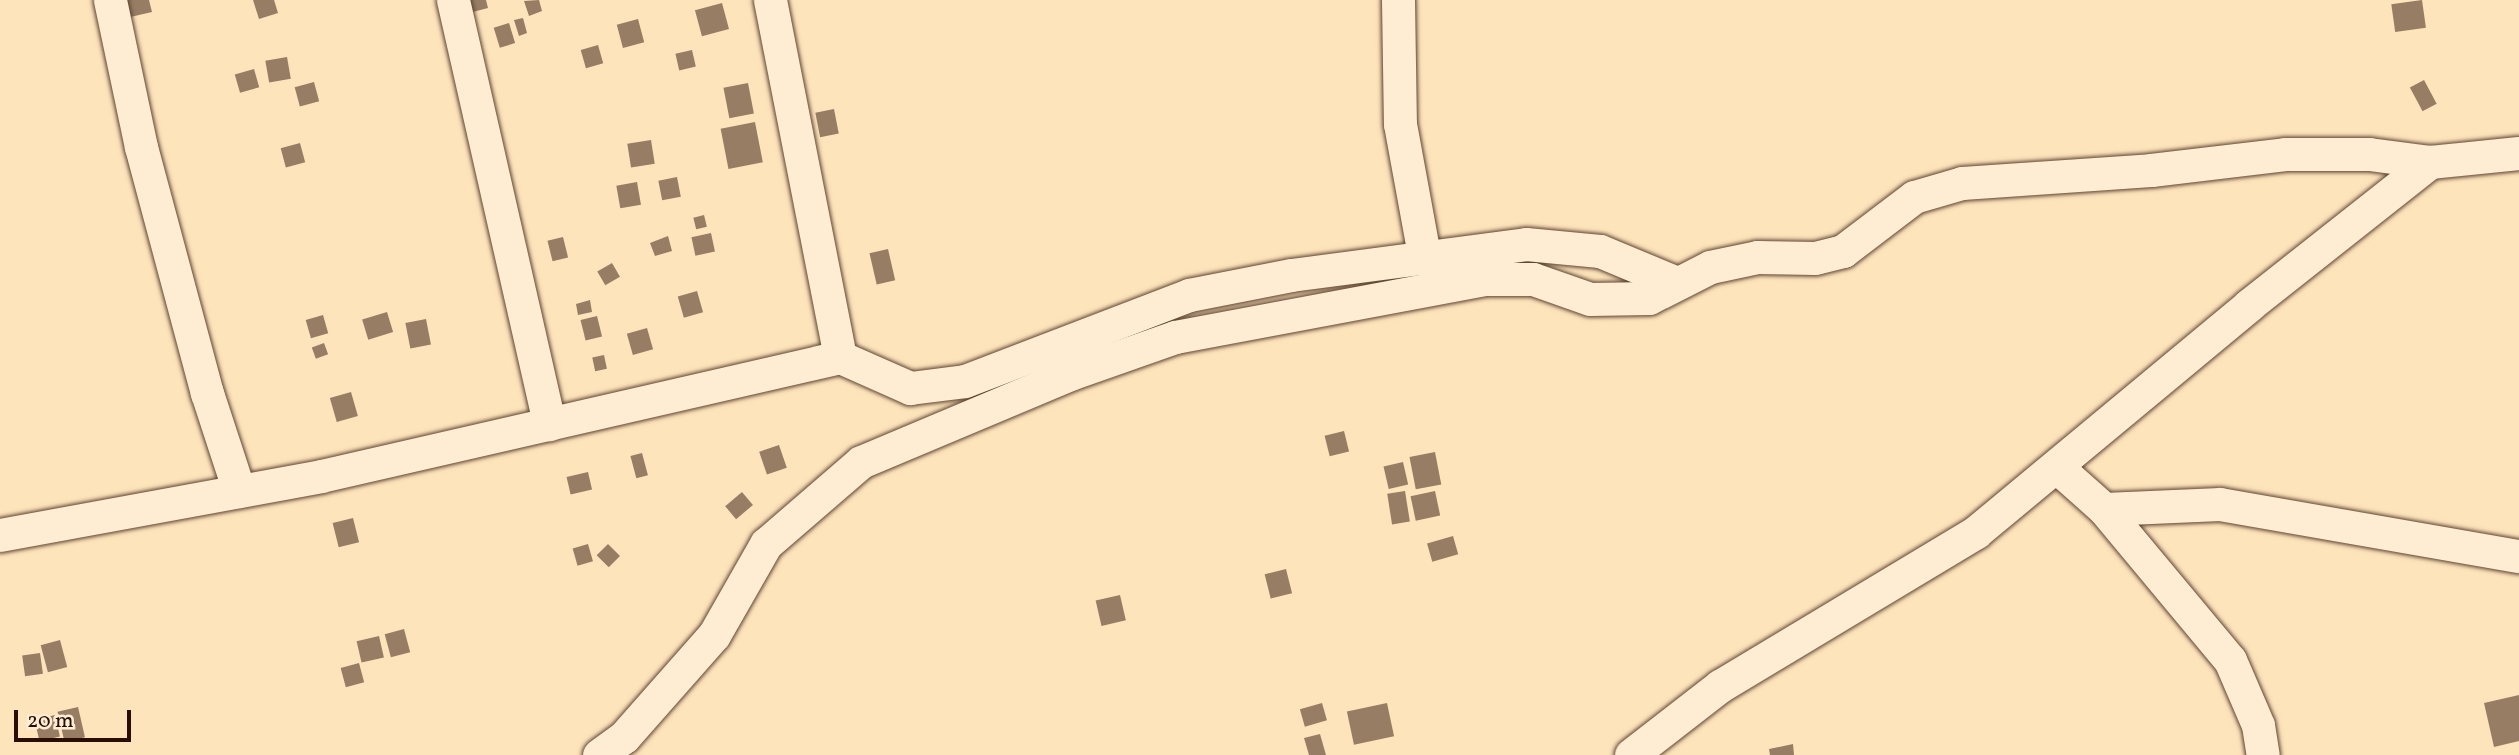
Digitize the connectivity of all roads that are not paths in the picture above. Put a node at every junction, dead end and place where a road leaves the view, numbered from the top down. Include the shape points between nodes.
1 (110, 0) edge
2 (453, 0) edge
3 (770, 0) edge
4 (1398, 0) edge
5 (2519, 153) edge
6 (2430, 162) junction
7 (1425, 260) junction
8 (1676, 283) junction
9 (840, 356) junction
10 (548, 424) junction
11 (2058, 468) junction
12 (239, 491) junction
13 (2104, 509) junction
14 (0, 535) edge
15 (2519, 556) edge
16 (598, 755) edge
17 (1631, 755) edge
18 (2263, 755) edge

1 - 12 street via 141,147 207,393
2 - 10 street
3 - 9 street
4 - 7 street via 1400,124
5 - 6 street
6 - 8 street via 2369,154 2285,154 2151,170 1962,183 1914,197 1843,251 1815,258 1757,257 1710,267
6 - 11 street via 2249,305
7 - 8 street via 1526,244 1600,251
7 - 9 street via 1291,275 1189,295 965,381 910,387
8 - 16 street via 1648,298 1617,302 1590,299 1533,279 1485,279 1188,335 1070,374 860,462 766,544 714,635 624,737
9 - 10 street
10 - 12 street
11 - 13 street
11 - 17 street via 1976,532 1720,686
12 - 14 street
13 - 15 street via 2220,504
13 - 18 street via 2230,660 2258,725

